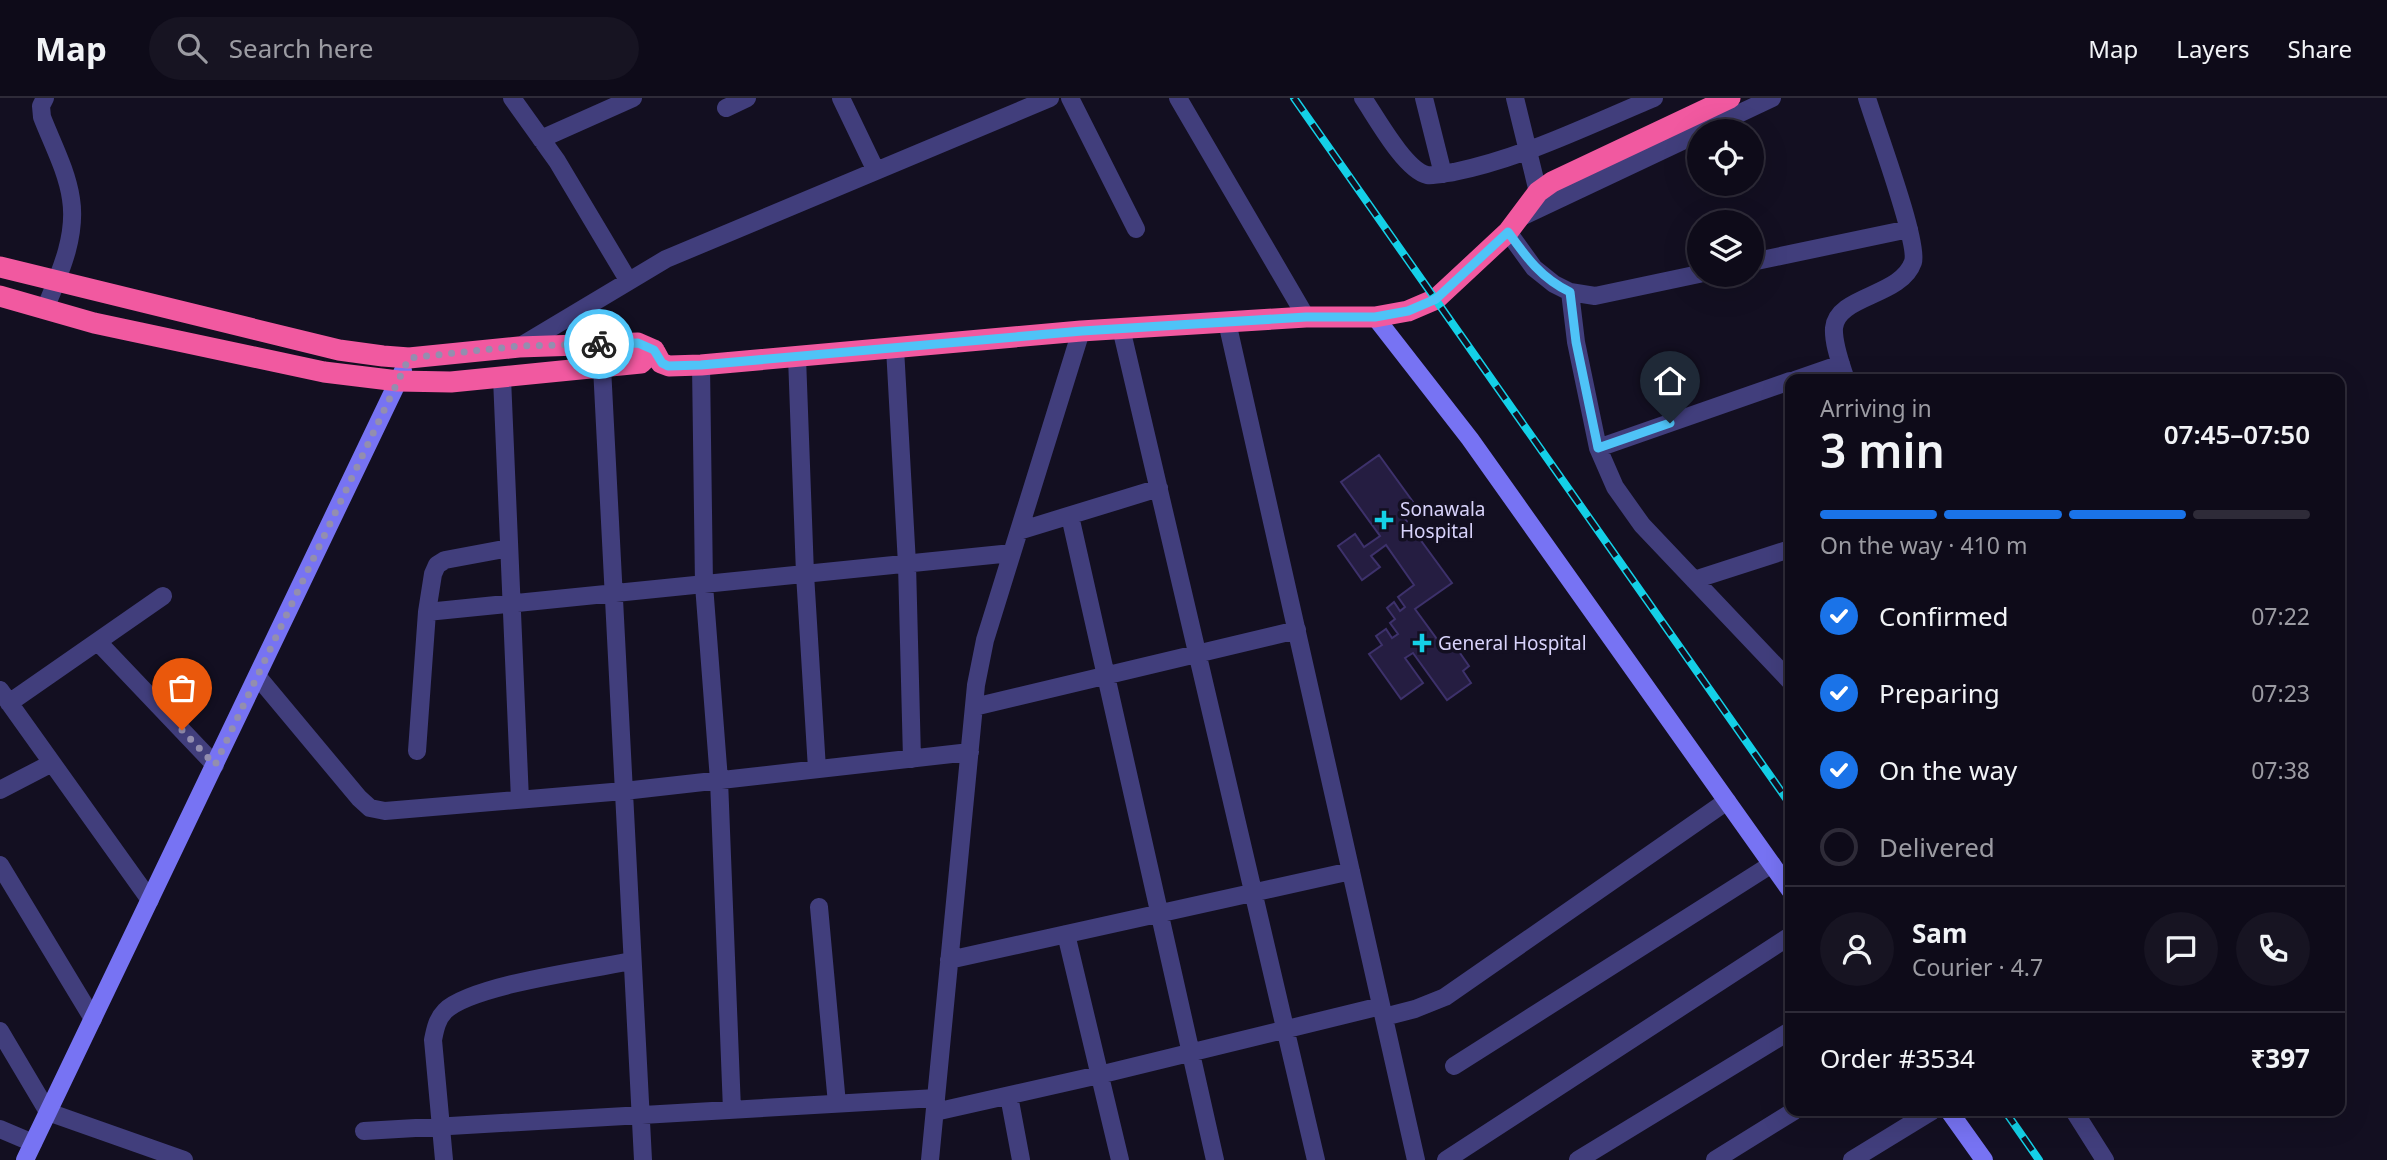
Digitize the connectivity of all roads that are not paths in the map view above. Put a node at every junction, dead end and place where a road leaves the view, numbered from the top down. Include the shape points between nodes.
1 (45, 98) edge
2 (512, 98) edge
3 (633, 98) edge
4 (747, 98) edge
5 (841, 98) edge
6 (1051, 98) edge
7 (1070, 98) edge
8 (1178, 98) edge
9 (1363, 98) edge
10 (1424, 98) edge
11 (1515, 98) edge
12 (1653, 98) edge
13 (1730, 98) edge
14 (1772, 98) edge
15 (1867, 98) edge
16 (726, 108) dead end
17 (1728, 119) edge
18 (541, 139) junction
19 (1687, 139) edge
20 (1527, 150) junction
21 (876, 171) junction
22 (1443, 174) junction
23 (1538, 192) junction
24 (1515, 225) junction
25 (1136, 229) dead end
26 (1909, 229) junction
27 (1764, 259) edge
28 (0, 267) edge
29 (1687, 277) edge
30 (628, 280) junction
31 (57, 281) junction
32 (1570, 292) junction
33 (0, 296) edge
34 (45, 309) junction
35 (1306, 317) junction
36 (1375, 317) junction
37 (1227, 322) junction
38 (1121, 328) junction
39 (1082, 331) junction
40 (519, 346) junction
41 (895, 348) junction
42 (654, 350) junction
43 (797, 356) junction
44 (409, 358) junction
45 (701, 365) junction
46 (602, 367) junction
47 (1843, 372) edge
48 (502, 378) junction
49 (398, 382) junction
50 (1785, 384) edge
51 (1598, 448) junction
52 (1159, 488) junction
53 (1070, 516) junction
54 (1019, 531) junction
55 (509, 548) junction
56 (1785, 551) edge
57 (1012, 553) junction
58 (908, 564) junction
59 (805, 574) junction
60 (1694, 580) junction
61 (704, 585) junction
62 (614, 594) junction
63 (163, 596) dead end
64 (512, 602) junction
65 (427, 612) junction
66 (1297, 630) junction
67 (98, 642) junction
68 (1198, 654) junction
69 (1785, 672) edge
70 (258, 677) junction
71 (1106, 677) junction
72 (4, 697) edge
73 (974, 707) junction
74 (417, 751) dead end
75 (970, 752) junction
76 (912, 759) junction
77 (52, 763) junction
78 (215, 765) junction
79 (817, 769) junction
80 (719, 780) junction
81 (0, 790) edge
82 (624, 791) junction
83 (520, 800) junction
84 (1727, 801) junction
85 (1772, 864) junction
86 (0, 865) edge
87 (1351, 871) junction
88 (1785, 883) edge
89 (1254, 892) junction
90 (150, 900) junction
91 (818, 907) dead end
92 (1160, 913) junction
93 (1066, 934) junction
94 (1785, 939) edge
95 (950, 960) junction
96 (632, 961) junction
97 (1383, 1012) junction
98 (93, 1019) junction
99 (1285, 1029) junction
100 (0, 1031) edge
101 (1785, 1034) edge
102 (1191, 1053) junction
103 (1454, 1066) dead end
104 (1099, 1075) junction
105 (1009, 1096) junction
106 (837, 1104) junction
107 (935, 1105) junction
108 (732, 1110) junction
109 (48, 1112) junction
110 (640, 1115) junction
111 (1786, 1116) edge
112 (1924, 1116) edge
113 (1952, 1116) edge
114 (2077, 1116) edge
115 (441, 1127) junction
116 (0, 1129) edge
117 (364, 1131) dead end
118 (33, 1143) junction
119 (1978, 1158) edge
120 (25, 1160) edge
121 (184, 1160) edge
122 (444, 1160) edge
123 (643, 1160) edge
124 (930, 1160) edge
125 (1021, 1160) edge
126 (1120, 1160) edge
127 (1216, 1160) edge
128 (1316, 1160) edge
129 (1416, 1160) edge
130 (1447, 1160) edge
131 (1578, 1160) edge
132 (1716, 1160) edge
133 (1853, 1160) edge
134 (2105, 1160) edge

1 - 31 street via 42,117 71,198 70,236
2 - 18 street
3 - 18 street
4 - 16 street
5 - 21 street
6 - 21 street
7 - 25 street
8 - 35 street
9 - 22 street via 1413,166 1426,175
10 - 22 street
11 - 20 street
12 - 20 street
13 - 23 highway
14 - 17 street
15 - 26 street
18 - 30 street
19 - 24 street
20 - 22 street
20 - 23 street
21 - 30 street via 666,259
23 - 24 highway
24 - 32 street via 1534,268
24 - 36 highway via 1436,299 1408,311
26 - 27 street
26 - 47 street via 1913,261 1906,273 1846,307 1836,318 1834,331
28 - 31 highway
29 - 32 street via 1595,296
30 - 40 street
31 - 34 street
31 - 44 highway via 339,350
32 - 51 street
33 - 34 highway
34 - 49 highway via 324,372
35 - 36 highway
35 - 37 highway
36 - 84 street via 1470,439
37 - 38 highway
37 - 66 street
38 - 39 highway
38 - 52 street
39 - 41 highway
39 - 54 street
40 - 42 highway via 638,343
40 - 44 highway
41 - 43 highway
41 - 58 street
42 - 45 highway via 668,366
42 - 46 highway via 641,363
43 - 45 highway
43 - 59 street
44 - 49 street
45 - 61 street
46 - 48 highway
46 - 62 street
48 - 49 highway
48 - 55 street
49 - 70 street
50 - 51 street
51 - 60 street via 1615,487 1642,525
52 - 53 street
52 - 68 street
53 - 54 street
53 - 71 street
54 - 57 street
55 - 64 street
55 - 65 street via 437,565
56 - 60 street
57 - 58 street
57 - 73 street via 985,640
58 - 59 street
58 - 76 street
59 - 61 street
59 - 79 street
60 - 69 street
61 - 62 street
61 - 80 street
62 - 64 street
62 - 82 street
63 - 67 street
64 - 65 street
64 - 83 street
65 - 74 street
66 - 68 street
66 - 87 street
67 - 72 street
67 - 78 street
68 - 71 street
68 - 89 street
70 - 78 street
70 - 83 street via 370,808 385,811
71 - 73 street
71 - 92 street
72 - 77 street
73 - 75 street
75 - 76 street
75 - 95 street
76 - 79 street
77 - 81 street
77 - 90 street
78 - 90 street
79 - 80 street
80 - 82 street
80 - 108 street
82 - 83 street
82 - 96 street
84 - 85 street
84 - 97 street via 1445,997 1415,1009
85 - 88 street
85 - 103 street
86 - 98 street
87 - 89 street
87 - 97 street
89 - 92 street
89 - 99 street
90 - 98 street
91 - 106 street
92 - 93 street
92 - 102 street
93 - 95 street
93 - 104 street
94 - 130 street
95 - 107 street
96 - 110 street
96 - 115 street via 489,990 446,1011 435,1026 433,1040
97 - 99 street
97 - 129 street
98 - 109 street
99 - 102 street
99 - 128 street
100 - 109 street
101 - 131 street
102 - 104 street
102 - 127 street
104 - 105 street
104 - 126 street
105 - 107 street
105 - 125 street
106 - 107 street
106 - 108 street
107 - 124 street
108 - 110 street
109 - 118 street
109 - 121 street
110 - 115 street
110 - 123 street
111 - 132 street
112 - 133 street
113 - 119 street
114 - 134 street
115 - 117 street
115 - 122 street
116 - 118 street
118 - 120 street

